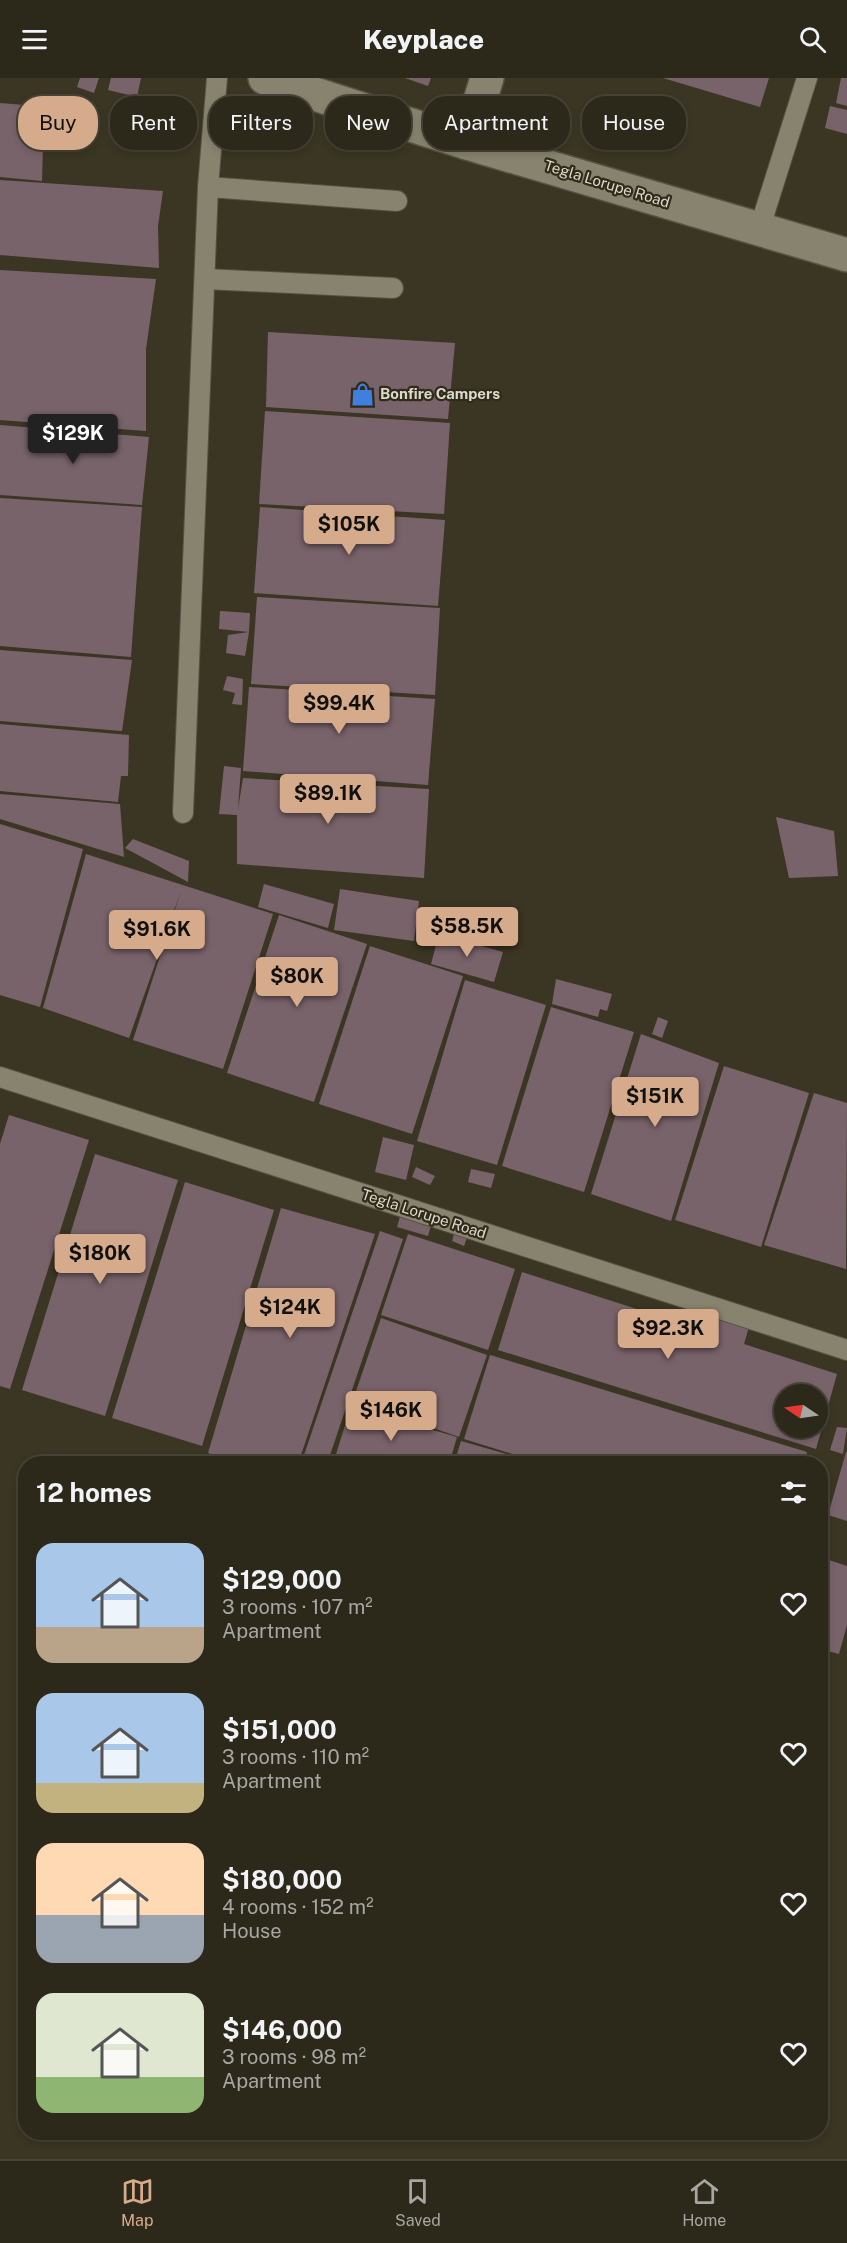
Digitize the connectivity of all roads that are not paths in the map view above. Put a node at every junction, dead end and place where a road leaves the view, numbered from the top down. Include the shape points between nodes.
1 (217, 78) edge
2 (265, 78) edge
3 (486, 78) edge
4 (807, 78) edge
5 (481, 96) edge
6 (423, 128) edge
7 (494, 150) edge
8 (208, 187) junction
9 (397, 201) dead end
10 (759, 230) junction
11 (847, 255) edge
12 (205, 279) junction
13 (393, 288) dead end
14 (183, 813) dead end
15 (0, 1077) edge
16 (847, 1350) edge

1 - 8 lane
2 - 6 street, Tegla Lorupe Road
3 - 5 street
4 - 10 lane
7 - 10 street, Tegla Lorupe Road
8 - 9 lane
8 - 12 lane
10 - 11 street, Tegla Lorupe Road
12 - 13 lane
12 - 14 lane
15 - 16 lane, Tegla Lorupe Road

